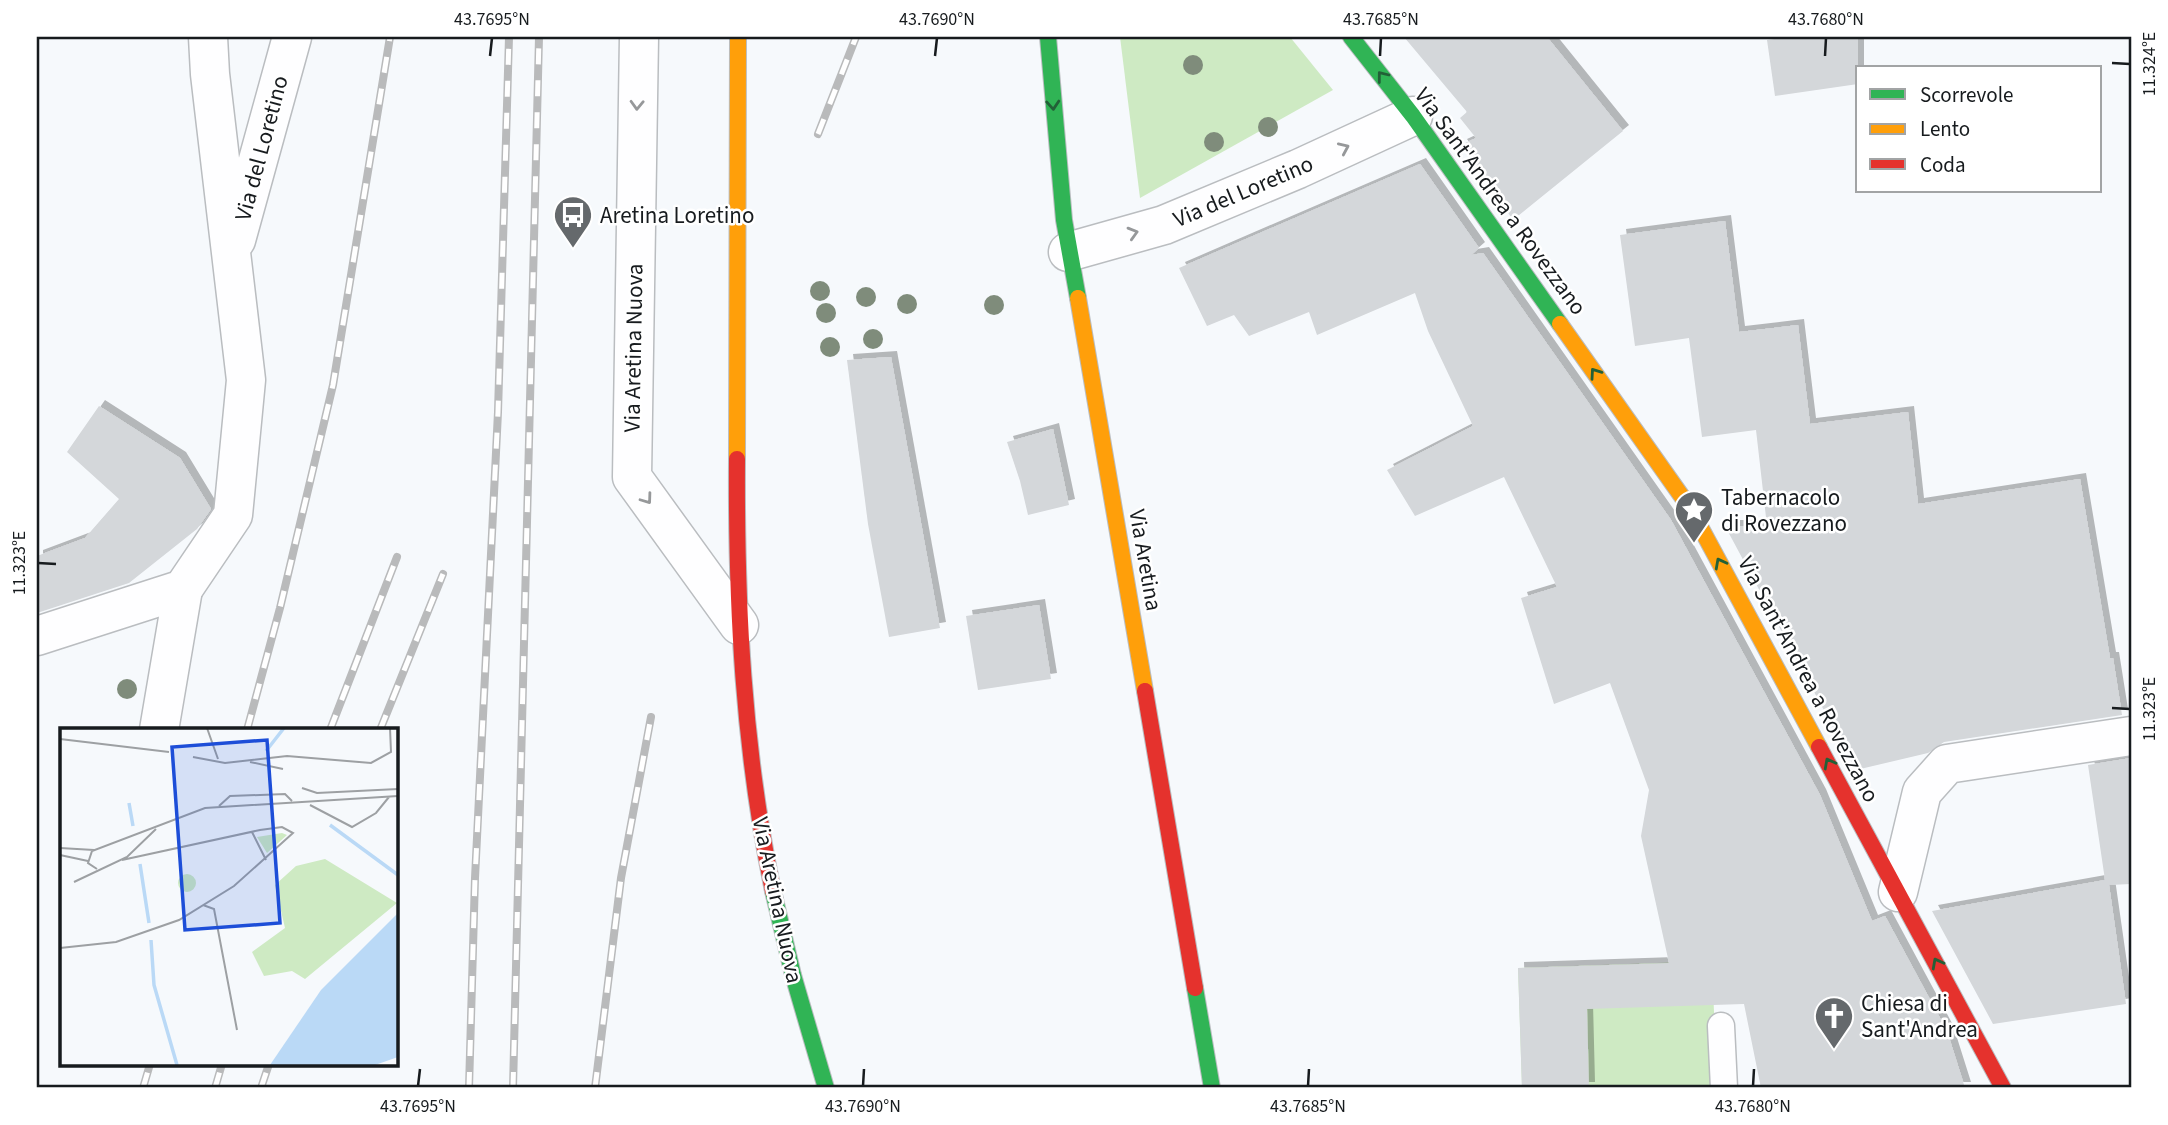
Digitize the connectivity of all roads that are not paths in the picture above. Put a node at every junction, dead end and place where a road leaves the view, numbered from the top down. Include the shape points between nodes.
1 (208, 37) edge
2 (292, 37) edge
3 (639, 37) edge
4 (738, 37) edge
5 (1048, 37) edge
6 (1351, 37) edge
7 (1413, 116) junction
8 (1068, 252) junction
9 (231, 258) junction
10 (183, 589) junction
11 (739, 625) junction
12 (37, 636) edge
13 (159, 728) edge
14 (2131, 736) edge
15 (1899, 892) junction
16 (1721, 1026) dead end
17 (826, 1088) edge
18 (1212, 1088) edge
19 (1724, 1088) edge
20 (2003, 1088) edge

1 - 9 street, Via del Loretino
2 - 9 street, Via del Loretino
3 -> 11 street, Via Aretina Nuova via 632,477
4 - 11 street, Via Aretina Nuova
5 -> 8 street, Via Aretina
7 -> 6 street, Via Sant'Andrea a Rovezzano
8 -> 7 street, Via del Loretino via 1164,225
15 -> 7 street, Via Sant'Andrea a Rovezzano via 1690,508
8 - 18 street, Via Aretina
9 - 10 street, Via del Loretino via 246,380 233,515
10 - 12 street
10 - 13 street
11 - 17 street, Via Aretina Nuova via 754,785 794,985
14 - 15 street via 1947,764 1922,792
20 -> 15 street, Via Sant'Andrea a Rovezzano
16 - 19 lane

